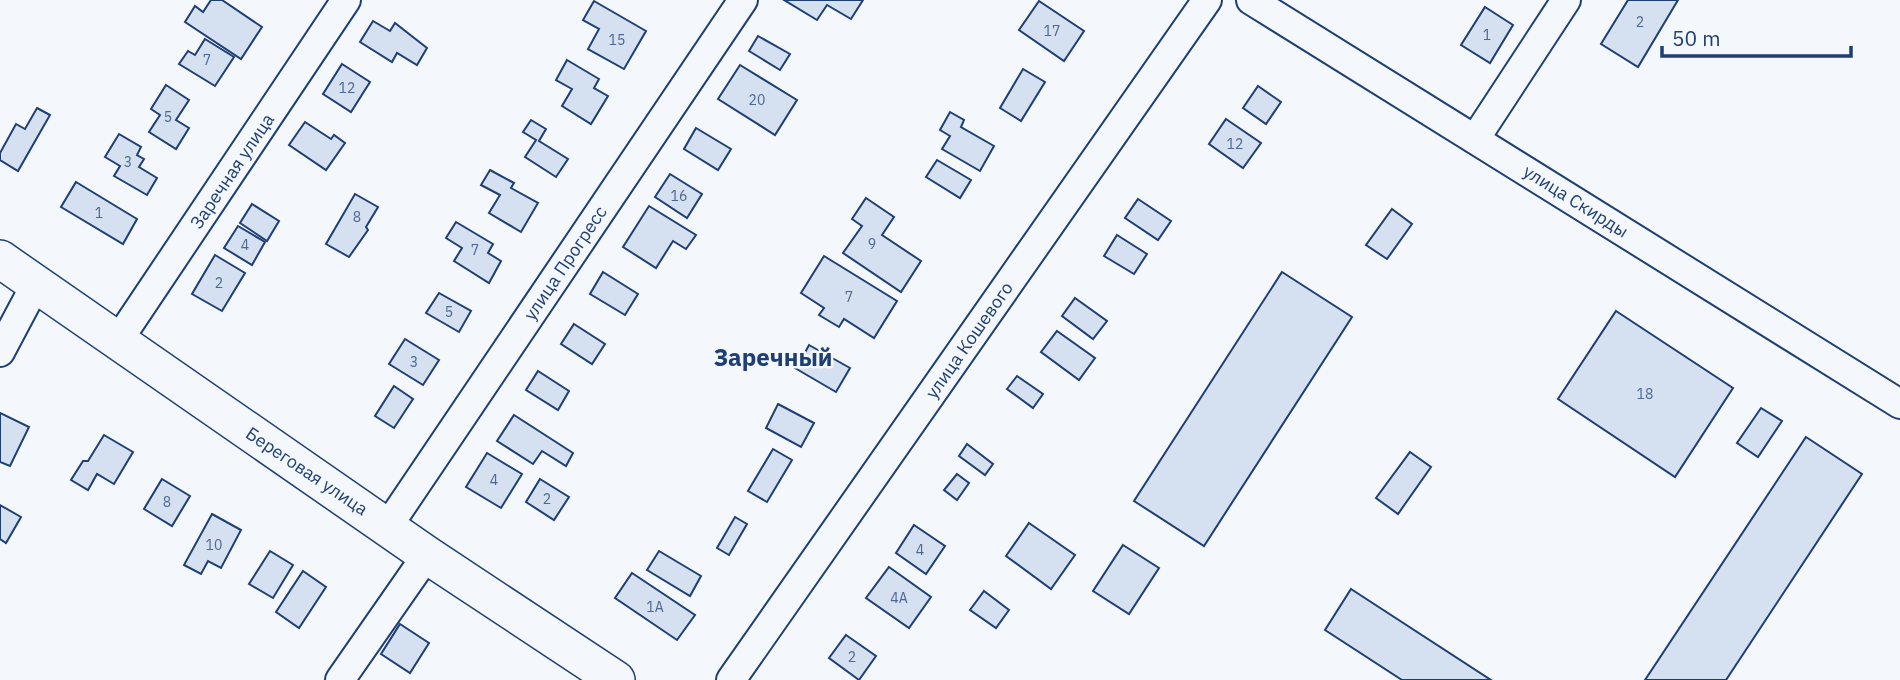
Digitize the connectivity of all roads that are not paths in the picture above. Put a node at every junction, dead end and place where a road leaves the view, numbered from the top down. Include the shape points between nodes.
1 (346, 0) edge
2 (743, 0) edge
3 (1207, 0) edge
4 (1251, 0) edge
5 (1566, 0) edge
6 (1475, 139) junction
7 (0, 259) edge
8 (35, 286) junction
9 (117, 342) junction
10 (0, 352) edge
11 (1900, 404) edge
12 (388, 526) junction
13 (427, 555) junction
14 (340, 680) edge
15 (616, 680) edge
16 (731, 680) edge

1 - 9 street, Заречная улица
2 - 12 street, улица Прогресс
3 - 16 street, улица Кошевого
4 - 6 street, улица Скирды
5 - 6 street
6 - 11 street, улица Скирды
7 - 8 main road, Береговая улица
8 - 9 main road, Береговая улица
8 - 10 street
9 - 12 main road, Береговая улица
12 - 13 main road, Береговая улица
13 - 14 street
13 - 15 main road, Береговая улица

